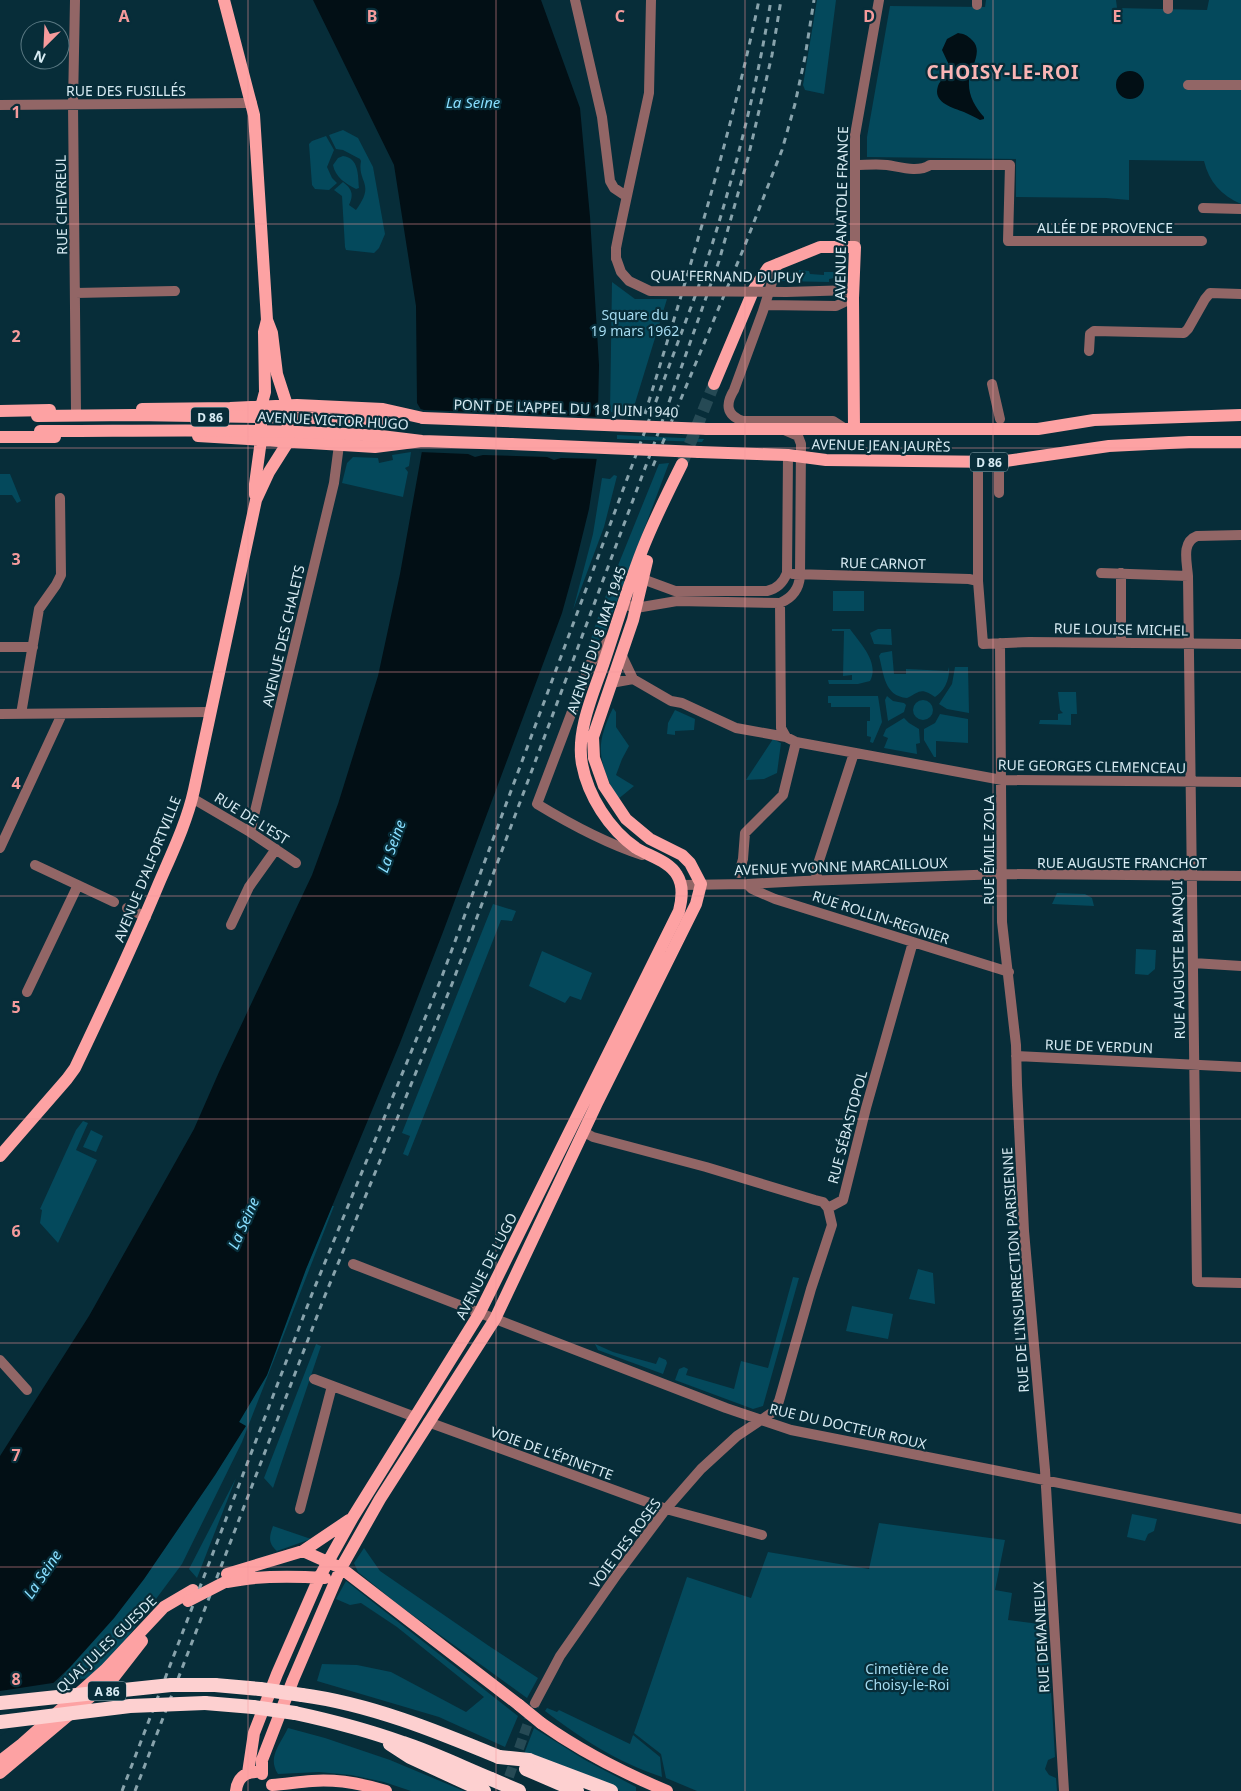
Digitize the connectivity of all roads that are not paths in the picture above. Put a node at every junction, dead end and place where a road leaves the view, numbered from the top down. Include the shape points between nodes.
1 (74, 0) edge
2 (224, 0) edge
3 (575, 0) edge
4 (651, 0) edge
5 (880, 0) edge
6 (1188, 85) dead end
7 (1241, 86) edge
8 (252, 103) junction
9 (73, 104) junction
10 (0, 105) edge
11 (855, 165) junction
12 (626, 196) junction
13 (1203, 208) dead end
14 (1241, 209) edge
15 (1202, 241) dead end
16 (855, 247) junction
17 (778, 263) junction
18 (175, 291) dead end
19 (75, 293) junction
20 (853, 294) junction
21 (1241, 294) edge
22 (765, 305) junction
23 (267, 320) junction
24 (1089, 351) dead end
25 (714, 384) tunnel mouth
26 (992, 384) dead end
27 (287, 405) junction
28 (261, 407) junction
29 (1241, 408) edge
30 (76, 410) junction
31 (2, 411) edge
32 (1235, 416) edge
33 (423, 418) junction
34 (1000, 419) dead end
35 (849, 428) junction
36 (707, 429) joint
37 (781, 429) junction
38 (0, 436) edge
39 (261, 440) junction
40 (422, 441) junction
41 (288, 442) junction
42 (1220, 442) junction
43 (1241, 442) edge
44 (339, 445) junction
45 (1241, 451) edge
46 (788, 455) junction
47 (801, 458) junction
48 (978, 462) junction
49 (682, 464) tunnel mouth
50 (999, 470) dead end
51 (999, 493) dead end
52 (60, 498) dead end
53 (256, 500) junction
54 (1241, 535) edge
55 (1101, 573) dead end
56 (787, 574) junction
57 (1121, 574) junction
58 (800, 576) junction
59 (1188, 576) junction
60 (638, 577) junction
61 (978, 581) junction
62 (780, 603) junction
63 (630, 607) junction
64 (613, 635) junction
65 (1000, 643) junction
66 (1122, 643) junction
67 (1188, 644) junction
68 (1241, 644) edge
69 (0, 647) edge
70 (33, 647) junction
71 (621, 654) junction
72 (633, 679) junction
73 (611, 683) junction
74 (210, 712) junction
75 (0, 714) edge
76 (21, 714) junction
77 (62, 714) junction
78 (786, 736) junction
79 (796, 742) junction
80 (854, 753) junction
81 (1002, 780) junction
82 (1190, 781) junction
83 (1241, 782) edge
84 (192, 798) junction
85 (250, 832) junction
86 (0, 848) edge
87 (276, 848) junction
88 (663, 862) junction
89 (296, 863) dead end
90 (35, 865) dead end
91 (1002, 870) junction
92 (739, 874) dead end
93 (1190, 876) junction
94 (1241, 876) edge
95 (699, 879) junction
96 (817, 880) junction
97 (747, 884) junction
98 (78, 885) junction
99 (682, 885) junction
100 (114, 902) dead end
101 (127, 908) dead end
102 (146, 917) junction
103 (231, 924) dead end
104 (913, 942) junction
105 (1193, 964) junction
106 (1241, 966) edge
107 (1009, 972) junction
108 (27, 992) dead end
109 (1016, 1056) junction
110 (1194, 1064) junction
111 (1241, 1066) edge
112 (584, 1132) junction
113 (0, 1156) edge
114 (828, 1208) junction
115 (353, 1264) dead end
116 (1241, 1283) edge
117 (480, 1314) junction
118 (495, 1319) junction
119 (0, 1360) edge
120 (314, 1379) dead end
121 (332, 1386) junction
122 (26, 1390) dead end
123 (415, 1417) junction
124 (760, 1420) junction
125 (428, 1422) junction
126 (1046, 1481) junction
127 (300, 1509) dead end
128 (666, 1509) junction
129 (353, 1517) junction
130 (1241, 1519) edge
131 (762, 1535) dead end
132 (303, 1551) junction
133 (328, 1562) junction
134 (338, 1573) junction
135 (226, 1578) junction
136 (319, 1578) junction
137 (191, 1596) junction
138 (0, 1703) edge
139 (535, 1703) tunnel mouth
140 (0, 1722) edge
141 (0, 1761) edge
142 (527, 1765) junction
143 (248, 1773) junction
144 (0, 1774) edge
145 (262, 1774) junction
146 (488, 1785) edge
147 (272, 1788) edge
148 (236, 1791) edge
149 (386, 1791) edge
150 (519, 1791) edge
151 (577, 1791) edge
152 (611, 1791) edge
153 (667, 1791) edge
154 (1064, 1791) edge

1 - 9 street, RUE CHEVREUL
2 - 8 main road
3 - 12 street via 602,117 610,181
4 - 12 street, QUAI FERNAND DUPUY via 649,93
5 - 11 street, AVENUE ANATOLE FRANCE via 855,135
6 - 7 street
8 - 9 street, RUE DES FUSILLÉS
8 - 23 main road
9 - 10 street, RUE DES FUSILLÉS
9 - 19 street, RUE CHEVREUL
11 - 15 street, ALLÉE DE PROVENCE via 896,168 1010,165 1008,241
11 - 16 street, AVENUE ANATOLE FRANCE
12 - 20 street, QUAI FERNAND DUPUY, bridge via 616,258 621,272 629,281 650,290
13 - 14 street
16 - 17 main road via 820,247
16 - 20 main road, AVENUE ANATOLE FRANCE
17 - 22 street
17 - 25 main road via 768,268 754,289
18 - 19 street
19 - 30 street, RUE CHEVREUL
20 - 22 street via 836,306
20 - 35 main road, AVENUE ANATOLE FRANCE
21 - 24 street via 1210,293 1184,333 1094,331 1090,334
22 - 35 street, AVENUE JEAN JAURÈS via 728,401 733,416 746,422 833,421
23 - 27 main road via 272,332 277,374
23 - 28 main road, AVENUE D'ALFORTVILLE via 264,332 265,392
26 - 34 street
27 - 28 main road, AVENUE VICTOR HUGO / D 86
27 - 33 main road, AVENUE VICTOR HUGO / D 86 via 383,409
27 - 41 main road
28 - 30 main road, AVENUE VICTOR HUGO / D 86
28 - 39 main road, AVENUE D'ALFORTVILLE
29 - 32 main road
30 - 31 main road, AVENUE VICTOR HUGO / D 86
31 - 33 main road, AVENUE VICTOR HUGO / D 86, bridge via 37,416
32 - 35 main road, AVENUE JEAN JAURÈS / D 86 via 1094,420 1038,429
33 - 36 main road, PONT DE L'APPEL DU 18 JUIN 1940 / D 86, bridge
35 - 37 main road, AVENUE JEAN JAURÈS / D 86
36 - 37 main road, AVENUE JEAN JAURÈS / D 86
37 - 47 street via 798,436
38 - 39 main road, AVENUE VICTOR HUGO / D 86 via 193,436
38 - 40 main road, AVENUE VICTOR HUGO / D 86, bridge via 40,431 294,432 373,435
39 - 41 main road, AVENUE VICTOR HUGO / D 86
39 - 53 main road, AVENUE D'ALFORTVILLE
40 - 44 main road, AVENUE VICTOR HUGO / D 86 via 381,446
40 - 46 main road, AVENUE JEAN JAURÈS / D 86, bridge
41 - 44 main road, AVENUE VICTOR HUGO / D 86
41 - 53 main road, AVENUE D'ALFORTVILLE
42 - 43 main road, AVENUE JEAN JAURÈS / D 86
42 - 45 main road
42 - 48 main road, AVENUE JEAN JAURÈS / D 86 via 1109,446 1020,460
44 - 85 street, AVENUE DES CHALETS via 334,483
46 - 47 main road, AVENUE JEAN JAURÈS / D 86
46 - 56 street
47 - 48 main road, AVENUE JEAN JAURÈS / D 86
47 - 58 street
48 - 61 street
49 - 60 main road, AVENUE DU 8 MAI 1945 via 644,545
50 - 51 street
52 - 70 street via 61,575 39,609
53 - 74 main road, AVENUE D'ALFORTVILLE
54 - 59 street, RUE AUGUSTE BLANQUI via 1197,536 1191,539 1186,548
55 - 57 street
56 - 58 street, RUE CARNOT
56 - 60 street via 779,585 767,591 675,591
57 - 59 street
57 - 66 street
58 - 61 street, RUE CARNOT
58 - 62 street via 796,592
59 - 67 street, RUE AUGUSTE BLANQUI
60 - 63 main road, AVENUE DU 8 MAI 1945
61 - 65 street via 983,644
62 - 63 street via 677,601
62 - 78 street via 781,728
63 - 64 main road, AVENUE DU 8 MAI 1945
63 - 71 main road, AVENUE DU 8 MAI 1945
64 - 88 main road, AVENUE DU 8 MAI 1945 via 582,727 582,763 591,794 616,830 636,847
64 - 88 street via 590,664 537,804 621,848
65 - 66 street, RUE LOUISE MICHEL
65 - 81 street, RUE ÉMILE ZOLA
66 - 67 street, RUE LOUISE MICHEL
67 - 68 street, RUE LOUISE MICHEL
67 - 82 street, RUE AUGUSTE BLANQUI
69 - 70 street
70 - 76 street
71 - 72 street
71 - 73 main road, AVENUE DU 8 MAI 1945
72 - 73 street
72 - 78 street via 671,702 682,703 736,728
73 - 95 main road, AVENUE DU 8 MAI 1945 via 592,737 594,758 604,786 626,819 650,839 682,855
74 - 77 street
74 - 84 main road, AVENUE D'ALFORTVILLE
75 - 76 street
76 - 77 street
77 - 86 street
78 - 79 street
79 - 80 street, RUE GEORGES CLEMENCEAU
79 - 92 street via 783,795 745,833
80 - 81 street, RUE GEORGES CLEMENCEAU
80 - 96 street via 816,870
81 - 82 street, RUE GEORGES CLEMENCEAU
81 - 91 street, RUE ÉMILE ZOLA
82 - 83 street, RUE GEORGES CLEMENCEAU
82 - 93 street, RUE AUGUSTE BLANQUI
84 - 85 street, RUE DE L'EST
84 - 102 main road, AVENUE D'ALFORTVILLE
85 - 87 street, RUE DE L'EST
87 - 89 street, RUE DE L'EST
87 - 103 street via 249,886
88 - 99 main road via 676,873
90 - 98 street
91 - 93 street, RUE AUGUSTE FRANCHOT
91 - 96 street, AVENUE YVONNE MARCAILLOUX
91 - 107 street, RUE ÉMILE ZOLA via 1003,928
93 - 94 street, RUE AUGUSTE FRANCHOT
93 - 105 street, RUE AUGUSTE BLANQUI
95 - 97 street, AVENUE YVONNE MARCAILLOUX
95 - 99 street, AVENUE YVONNE MARCAILLOUX
95 - 112 main road via 696,904
96 - 97 street, AVENUE YVONNE MARCAILLOUX
97 - 104 street, RUE ROLLIN-REGNIER via 774,898
98 - 100 street
98 - 108 street
99 - 117 main road, AVENUE DE LUGO via 679,911
101 - 102 street
102 - 113 main road, AVENUE D'ALFORTVILLE via 75,1068
104 - 107 street, RUE ROLLIN-REGNIER
104 - 114 street, RUE SÉBASTOPOL via 843,1200
105 - 106 street
105 - 110 street, RUE AUGUSTE BLANQUI
107 - 109 street, RUE ÉMILE ZOLA
109 - 110 street, RUE DE VERDUN
109 - 126 street, RUE DE L'INSURRECTION PARISIENNE via 1024,1232
110 - 111 street, RUE DE VERDUN
110 - 116 street, RUE AUGUSTE BLANQUI via 1196,1282
112 - 114 street via 823,1202
112 - 118 main road
114 - 124 street via 832,1225 779,1401 773,1412
115 - 117 street, RUE DU DOCTEUR ROUX
117 - 118 street, RUE DU DOCTEUR ROUX
117 - 123 main road, AVENUE DE LUGO
118 - 124 street, RUE DU DOCTEUR ROUX
118 - 125 main road
119 - 122 street
120 - 121 street
121 - 123 street
121 - 127 street
123 - 129 main road, AVENUE DE LUGO
124 - 126 street, RUE DU DOCTEUR ROUX via 791,1430
124 - 128 street, VOIE DES ROSES via 701,1469
125 - 128 street, VOIE DE L'ÉPINETTE
125 - 134 main road
126 - 130 street, RUE DU DOCTEUR ROUX
126 - 154 street, RUE DEMANIEUX
128 - 131 street, VOIE DE L'ÉPINETTE
128 - 139 street, VOIE DES ROSES via 560,1656
129 - 132 main road, QUAI JULES GUESDE
129 - 133 main road, AVENUE DE LUGO
132 - 133 main road
132 - 135 main road, QUAI JULES GUESDE
133 - 134 main road
133 - 136 main road, AVENUE DE LUGO
134 - 136 main road, QUAI JULES GUESDE
134 - 145 main road via 262,1760
134 - 153 main road, bridge via 541,1724 612,1768
135 - 136 main road, QUAI JULES GUESDE
135 - 137 main road, QUAI JULES GUESDE, bridge
136 - 143 main road, AVENUE DE LUGO via 254,1733
137 - 141 main road, QUAI JULES GUESDE via 164,1607 105,1670
137 - 144 main road, QUAI JULES GUESDE via 168,1611 106,1683
138 - 142 highway, A 86, bridge via 162,1686 215,1685 260,1689 346,1703 436,1731
140 - 146 highway, A 86, bridge via 130,1706 205,1703 253,1707 296,1713 375,1733 418,1749
142 - 151 highway, A 86
142 - 152 highway
143 - 145 main road
143 - 148 main road via 239,1780
145 - 147 main road
146 - 150 highway, A 86, bridge
147 - 149 main road via 314,1781 367,1785

